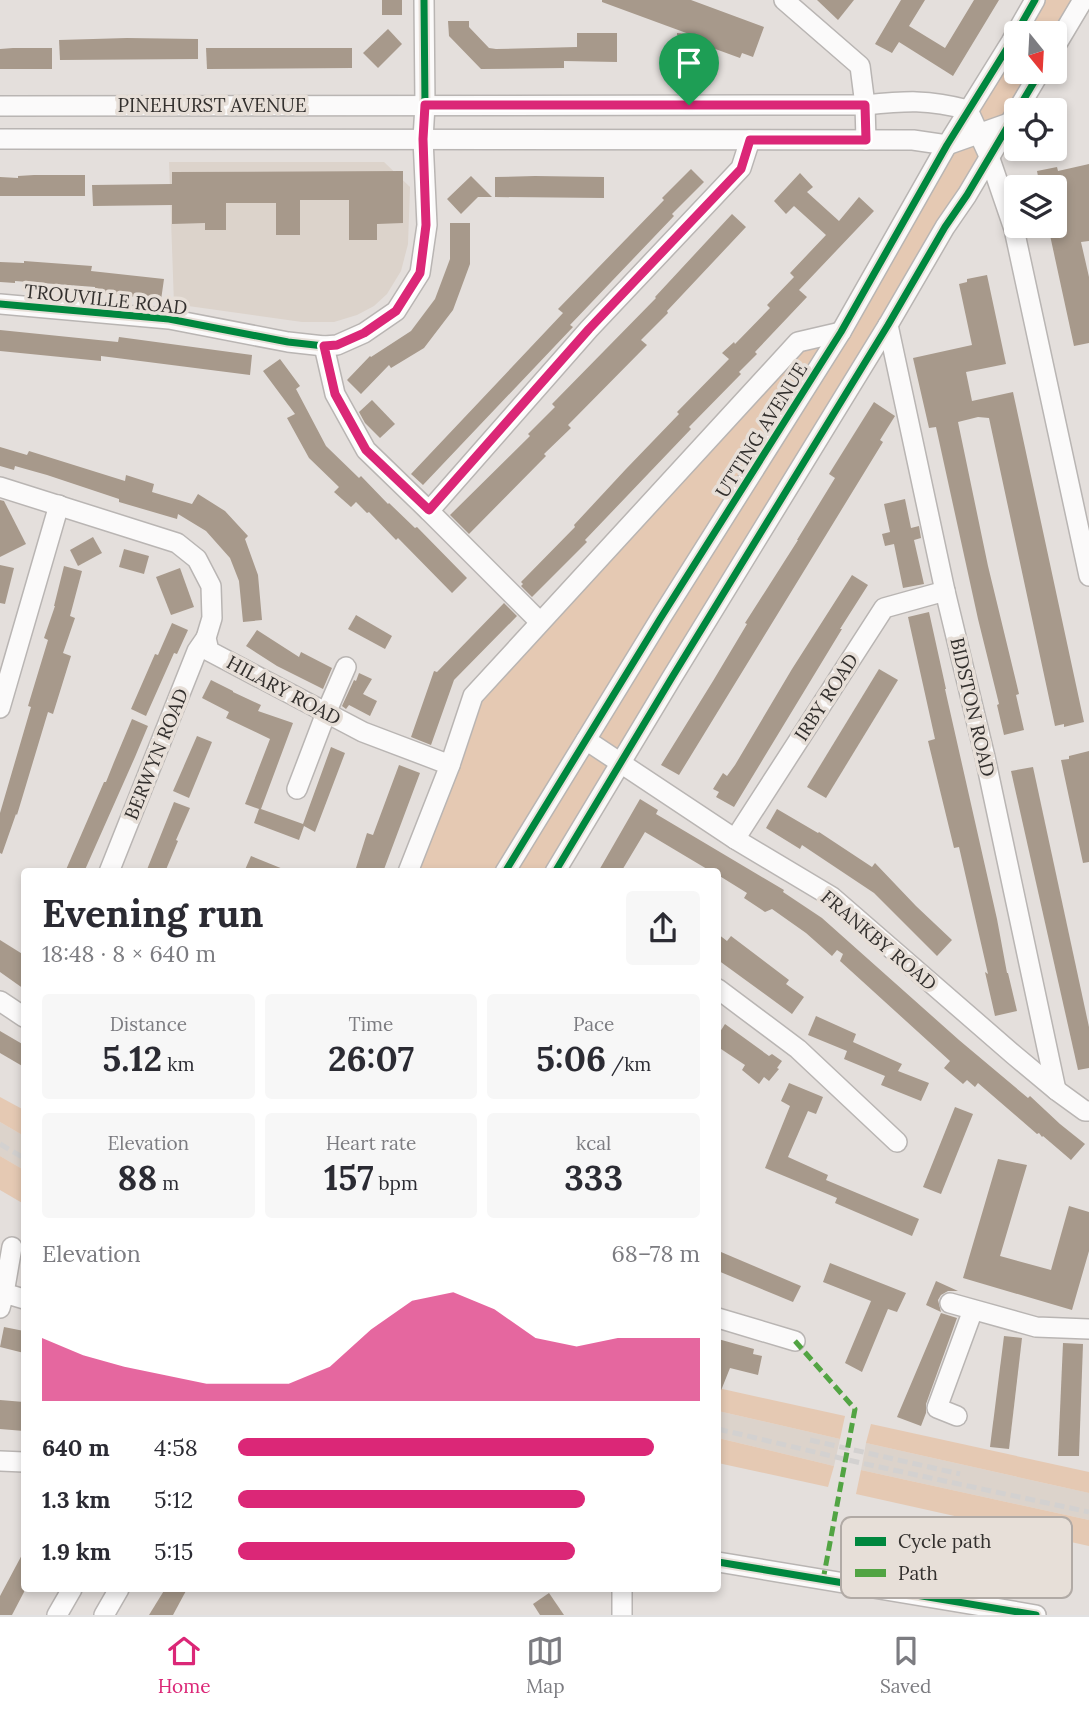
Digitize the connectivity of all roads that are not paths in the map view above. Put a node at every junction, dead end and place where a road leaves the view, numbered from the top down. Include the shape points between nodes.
1 (424, 0) edge
2 (785, 0) edge
3 (1035, 0) edge
4 (1083, 0) edge
5 (1068, 25) edge
6 (425, 105) junction
7 (865, 105) junction
8 (0, 106) edge
9 (968, 110) junction
10 (1004, 125) edge
11 (1004, 131) edge
12 (979, 134) junction
13 (0, 139) edge
14 (423, 139) junction
15 (750, 140) junction
16 (866, 140) junction
17 (947, 145) junction
18 (989, 156) junction
19 (0, 304) edge
20 (888, 325) junction
21 (841, 332) junction
22 (324, 346) junction
23 (0, 486) edge
24 (59, 505) junction
25 (429, 510) junction
26 (1089, 576) edge
27 (945, 591) junction
28 (540, 622) junction
29 (206, 638) junction
30 (346, 667) dead end
31 (0, 708) edge
32 (326, 713) junction
33 (586, 740) junction
34 (620, 763) junction
35 (450, 765) junction
36 (298, 789) dead end
37 (735, 839) junction
38 (111, 868) edge
39 (410, 868) edge
40 (507, 868) edge
41 (558, 868) edge
42 (721, 991) edge
43 (0, 1001) edge
44 (21, 1015) edge
45 (1056, 1090) junction
46 (1089, 1111) edge
47 (897, 1142) dead end
48 (12, 1247) dead end
49 (21, 1299) edge
50 (2, 1301) edge
51 (950, 1303) dead end
52 (974, 1310) junction
53 (721, 1319) edge
54 (1089, 1329) edge
55 (795, 1342) dead end
56 (957, 1416) dead end
57 (0, 1461) edge
58 (21, 1462) edge
59 (721, 1562) edge
60 (841, 1582) edge
61 (70, 1592) edge
62 (117, 1592) edge
63 (622, 1592) edge
64 (934, 1598) edge
65 (57, 1615) edge
66 (104, 1615) edge
67 (622, 1615) edge
68 (1036, 1615) edge

1 - 6 street
2 - 7 street via 860,66
3 - 9 street, UTTING AVENUE
4 - 5 street
6 - 7 street, PINEHURST AVENUE
6 - 8 street, PINEHURST AVENUE
6 - 14 street
7 - 9 street, PINEHURST AVENUE via 907,100
7 - 16 street
9 - 12 street
9 - 17 street, UTTING AVENUE
10 - 12 street, PINEHURST AVENUE
11 - 18 street
12 - 17 street, PINEHURST AVENUE
12 - 18 street
13 - 14 street, PINEHURST AVENUE
14 - 15 street, PINEHURST AVENUE
14 - 22 street, TROUVILLE ROAD via 426,225 420,273 396,311 364,333
15 - 16 street, PINEHURST AVENUE
15 - 25 street via 741,169 589,329
16 - 17 street, PINEHURST AVENUE
17 - 21 street, UTTING AVENUE
18 - 20 street
18 - 26 street via 1014,229
19 - 22 street, TROUVILLE ROAD via 169,319
20 - 27 street, BIDSTON ROAD
20 - 34 street
21 - 28 street, UTTING AVENUE via 797,342
21 - 33 street, UTTING AVENUE
22 - 25 street via 335,394 366,450
23 - 24 street
24 - 29 street via 177,543 197,559 211,586 212,618
24 - 31 street
25 - 28 street
27 - 37 street, IRBY ROAD via 884,608
27 - 45 street, BIDSTON ROAD
28 - 35 street, UTTING AVENUE via 473,696
29 - 32 street, HILARY ROAD via 209,651
29 - 38 street, BERWYN ROAD
30 - 32 street
32 - 35 street, HILARY ROAD
32 - 36 street
33 - 34 street, FRANKBY ROAD
33 - 40 street, UTTING AVENUE
34 - 37 street, FRANKBY ROAD
34 - 41 street
35 - 39 street, UTTING AVENUE
37 - 45 street, FRANKBY ROAD via 832,897
42 - 47 street via 798,1049
43 - 44 street
45 - 46 street, FRANKBY ROAD
48 - 50 street
49 - 50 street
51 - 52 street
52 - 54 street via 1035,1327
52 - 56 street via 937,1408
53 - 55 street
57 - 58 street
59 - 60 street
61 - 65 street
62 - 66 street
63 - 67 street
64 - 68 street

